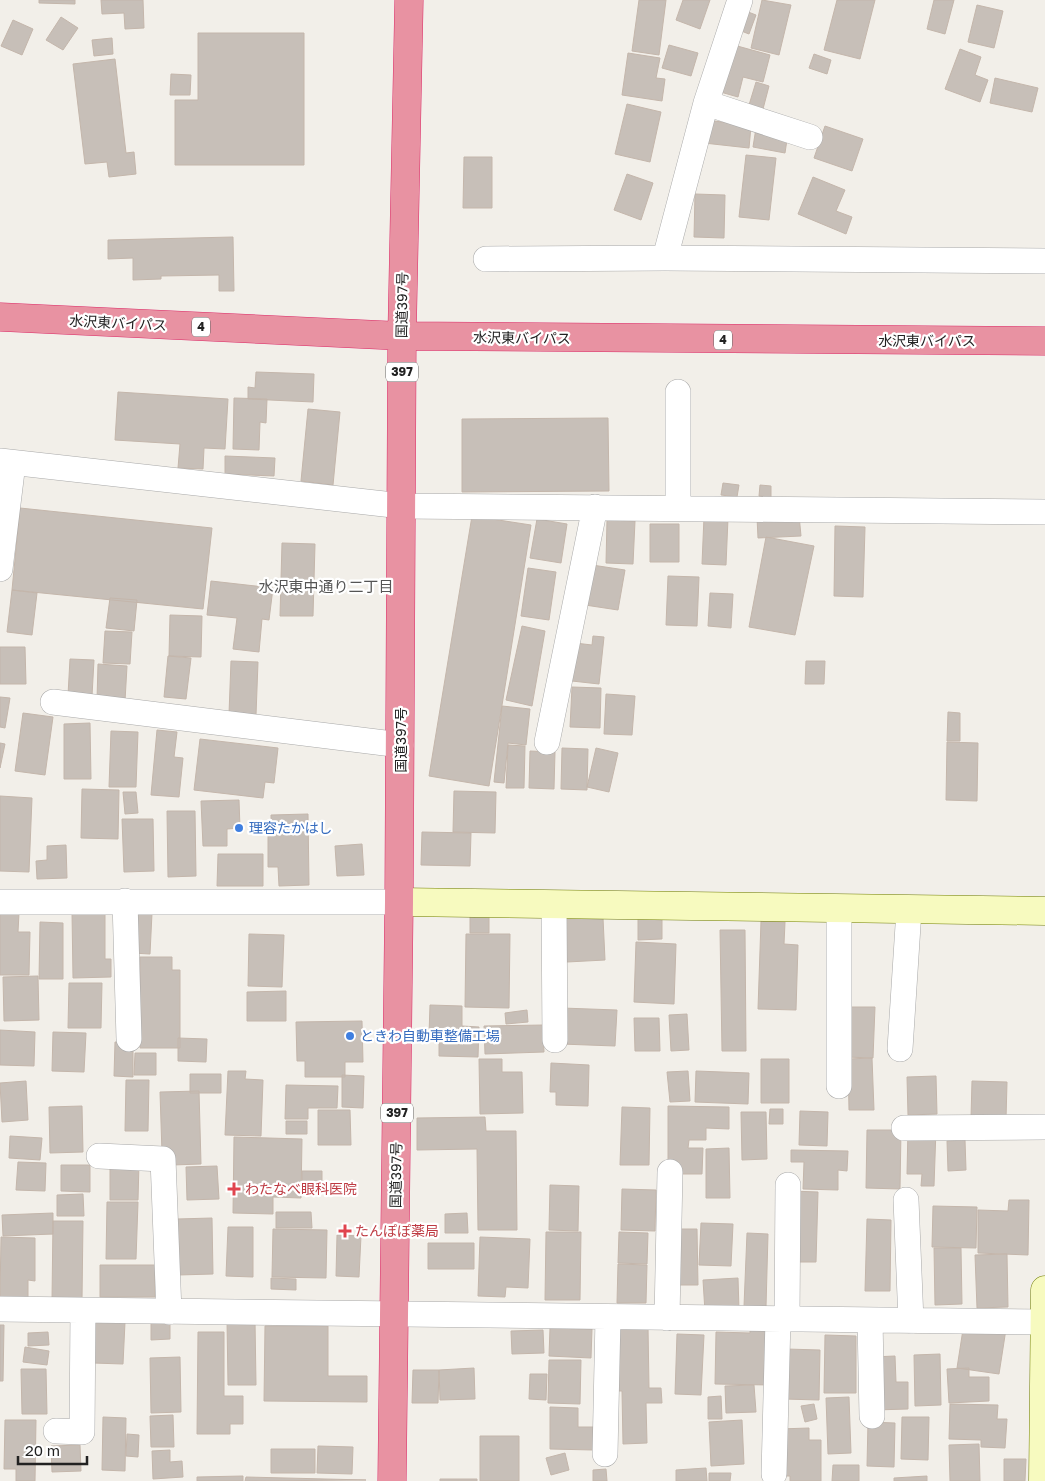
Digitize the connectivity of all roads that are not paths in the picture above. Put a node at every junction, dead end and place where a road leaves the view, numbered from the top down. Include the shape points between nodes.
1 (408, 0) edge
2 (740, 0) edge
3 (706, 102) junction
4 (810, 137) dead end
5 (665, 258) junction
6 (486, 259) dead end
7 (1045, 260) edge
8 (0, 317) edge
9 (402, 336) junction
10 (1045, 341) edge
11 (678, 392) dead end
12 (7, 462) edge
13 (402, 506) junction
14 (595, 507) junction
15 (678, 508) junction
16 (1045, 512) edge
17 (0, 569) edge
18 (53, 702) dead end
19 (547, 742) dead end
20 (400, 745) junction
21 (125, 900) junction
22 (0, 902) edge
23 (399, 902) junction
24 (554, 904) junction
25 (839, 909) junction
26 (909, 910) junction
27 (1045, 911) edge
28 (129, 1039) dead end
29 (555, 1040) dead end
30 (900, 1049) dead end
31 (839, 1086) dead end
32 (1045, 1126) edge
33 (904, 1128) dead end
34 (99, 1156) dead end
35 (670, 1172) dead end
36 (788, 1185) dead end
37 (906, 1200) dead end
38 (1045, 1290) edge
39 (0, 1310) edge
40 (83, 1311) junction
41 (169, 1312) junction
42 (394, 1315) junction
43 (608, 1318) junction
44 (667, 1318) junction
45 (783, 1319) junction
46 (870, 1320) junction
47 (910, 1321) junction
48 (1045, 1322) edge
49 (872, 1416) dead end
50 (56, 1431) dead end
51 (605, 1454) dead end
52 (774, 1474) dead end
53 (392, 1481) edge
54 (1043, 1481) edge

1 - 9 highway, 国道397号 / 397
2 - 3 street
3 - 4 street
3 - 5 street
5 - 6 street
5 - 7 street
8 - 9 highway, 水沢東バイパス / 4
9 - 10 highway, 水沢東バイパス / 4
9 - 13 highway, 国道397号 / 397
11 - 15 street
12 - 13 street
12 - 17 street
13 - 14 street
13 - 20 highway, 国道397号 / 397
14 - 15 street
14 - 19 street
15 - 16 street
18 - 20 street
20 - 23 highway, 国道397号 / 397
21 - 22 street
21 - 23 street
21 - 28 street
23 - 24 street
23 - 42 highway, 国道397号 / 397
24 - 25 street
24 - 29 street
25 - 26 street
25 - 31 street
26 - 27 street
26 - 30 street
32 - 33 street
34 - 41 street via 163,1159
35 - 44 street
36 - 45 street
37 - 47 street
38 - 48 street
39 - 40 street
40 - 41 street
40 - 50 street via 82,1432
41 - 42 street
42 - 43 street
42 - 53 highway, 国道397号 / 397
43 - 44 street
43 - 51 street
44 - 45 street
45 - 46 street
45 - 52 street
46 - 47 street
46 - 49 street
47 - 48 street
48 - 54 street

